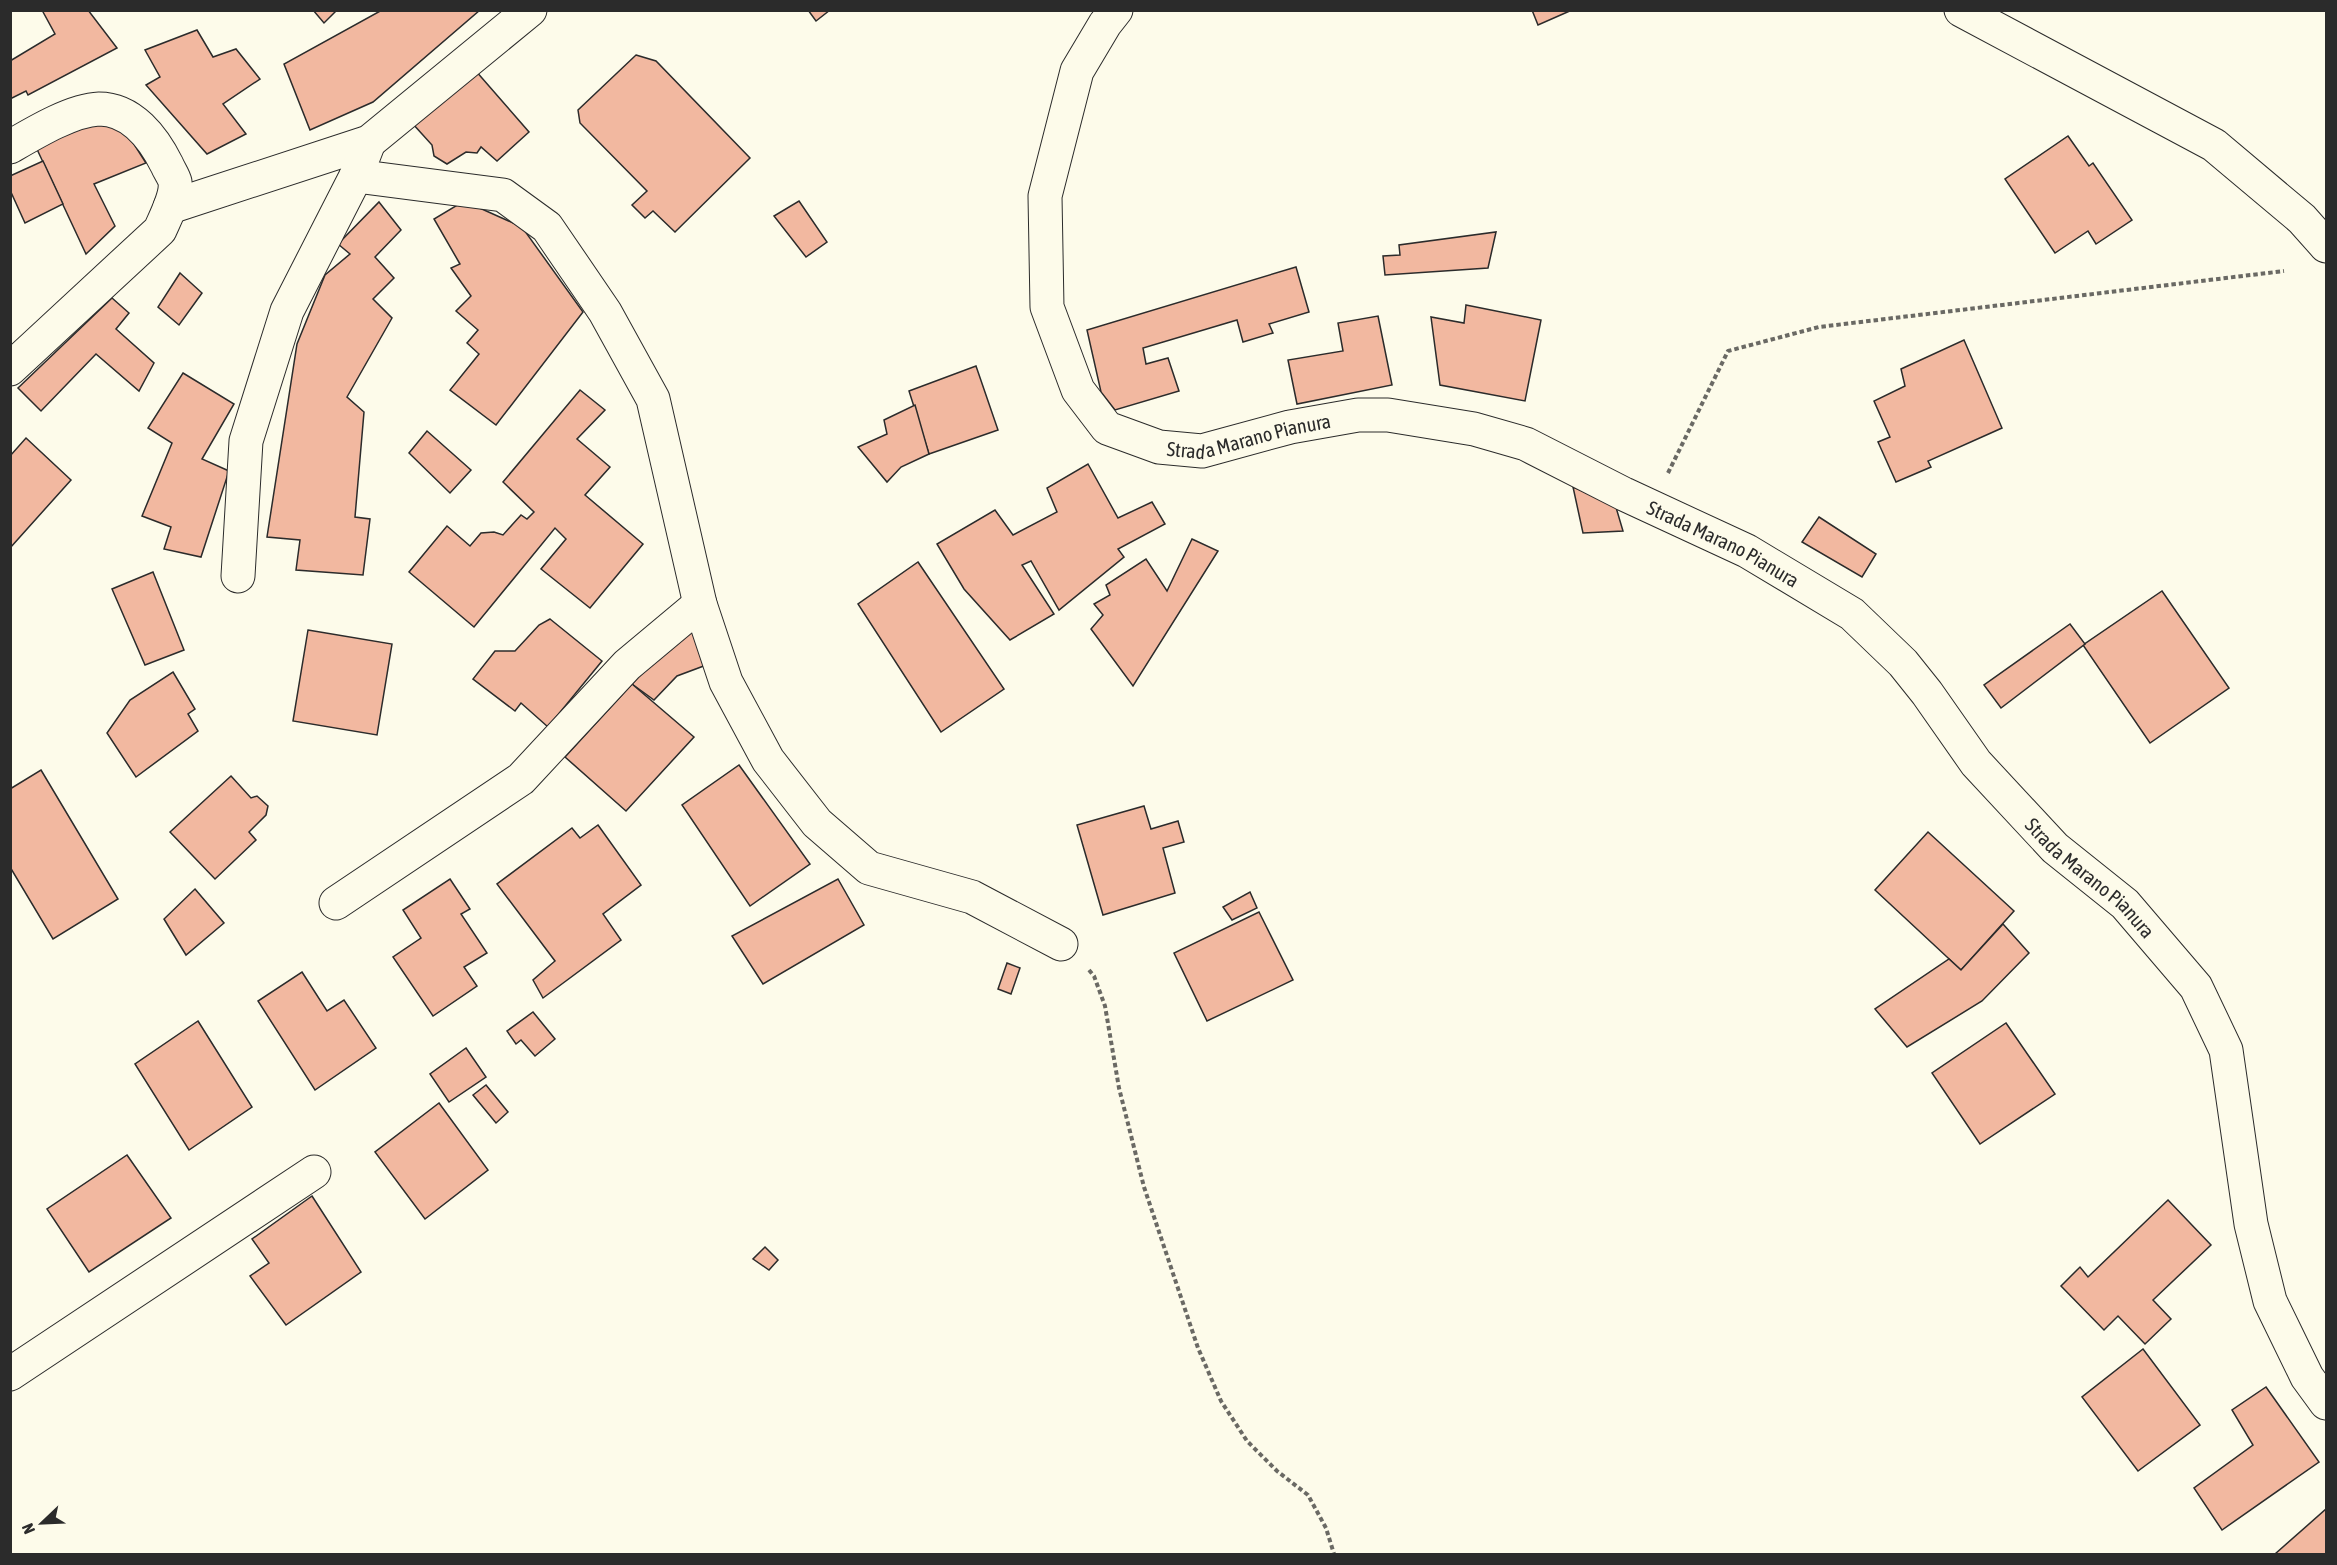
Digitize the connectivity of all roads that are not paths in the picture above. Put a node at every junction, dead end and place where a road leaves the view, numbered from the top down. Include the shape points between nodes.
1 (530, 10) edge
2 (1116, 10) edge
3 (1961, 10) edge
4 (369, 142) junction
5 (10, 147) edge
6 (356, 176) junction
7 (170, 207) junction
8 (2326, 246) edge
9 (10, 369) edge
10 (238, 576) dead end
11 (700, 604) junction
12 (336, 903) dead end
13 (1061, 944) road end
14 (314, 1172) dead end
15 (10, 1374) edge
16 (2326, 1403) edge

1 - 4 street
2 - 16 street, Strada Marano Pianura via 1077,71 1045,196 1047,307 1078,390 1107,428 1159,447 1202,451 1290,427 1358,415 1388,415 1474,429 1526,444 1747,551 1852,614 1904,663 1976,764 2055,848 2125,904 2196,987 2226,1050 2251,1224 2270,1301 2307,1377
3 - 8 street via 2214,145 2302,219
4 - 6 street
4 - 7 street
5 - 7 street via 69,116 99,109 122,113 143,129 160,152 175,182
6 - 10 street via 287,311 246,441
6 - 11 street via 502,195 547,227 605,312 653,399
7 - 9 street via 160,230
11 - 12 street via 627,664 521,779
11 - 13 street via 726,682 768,760 817,823 869,868 972,897
14 - 15 street

